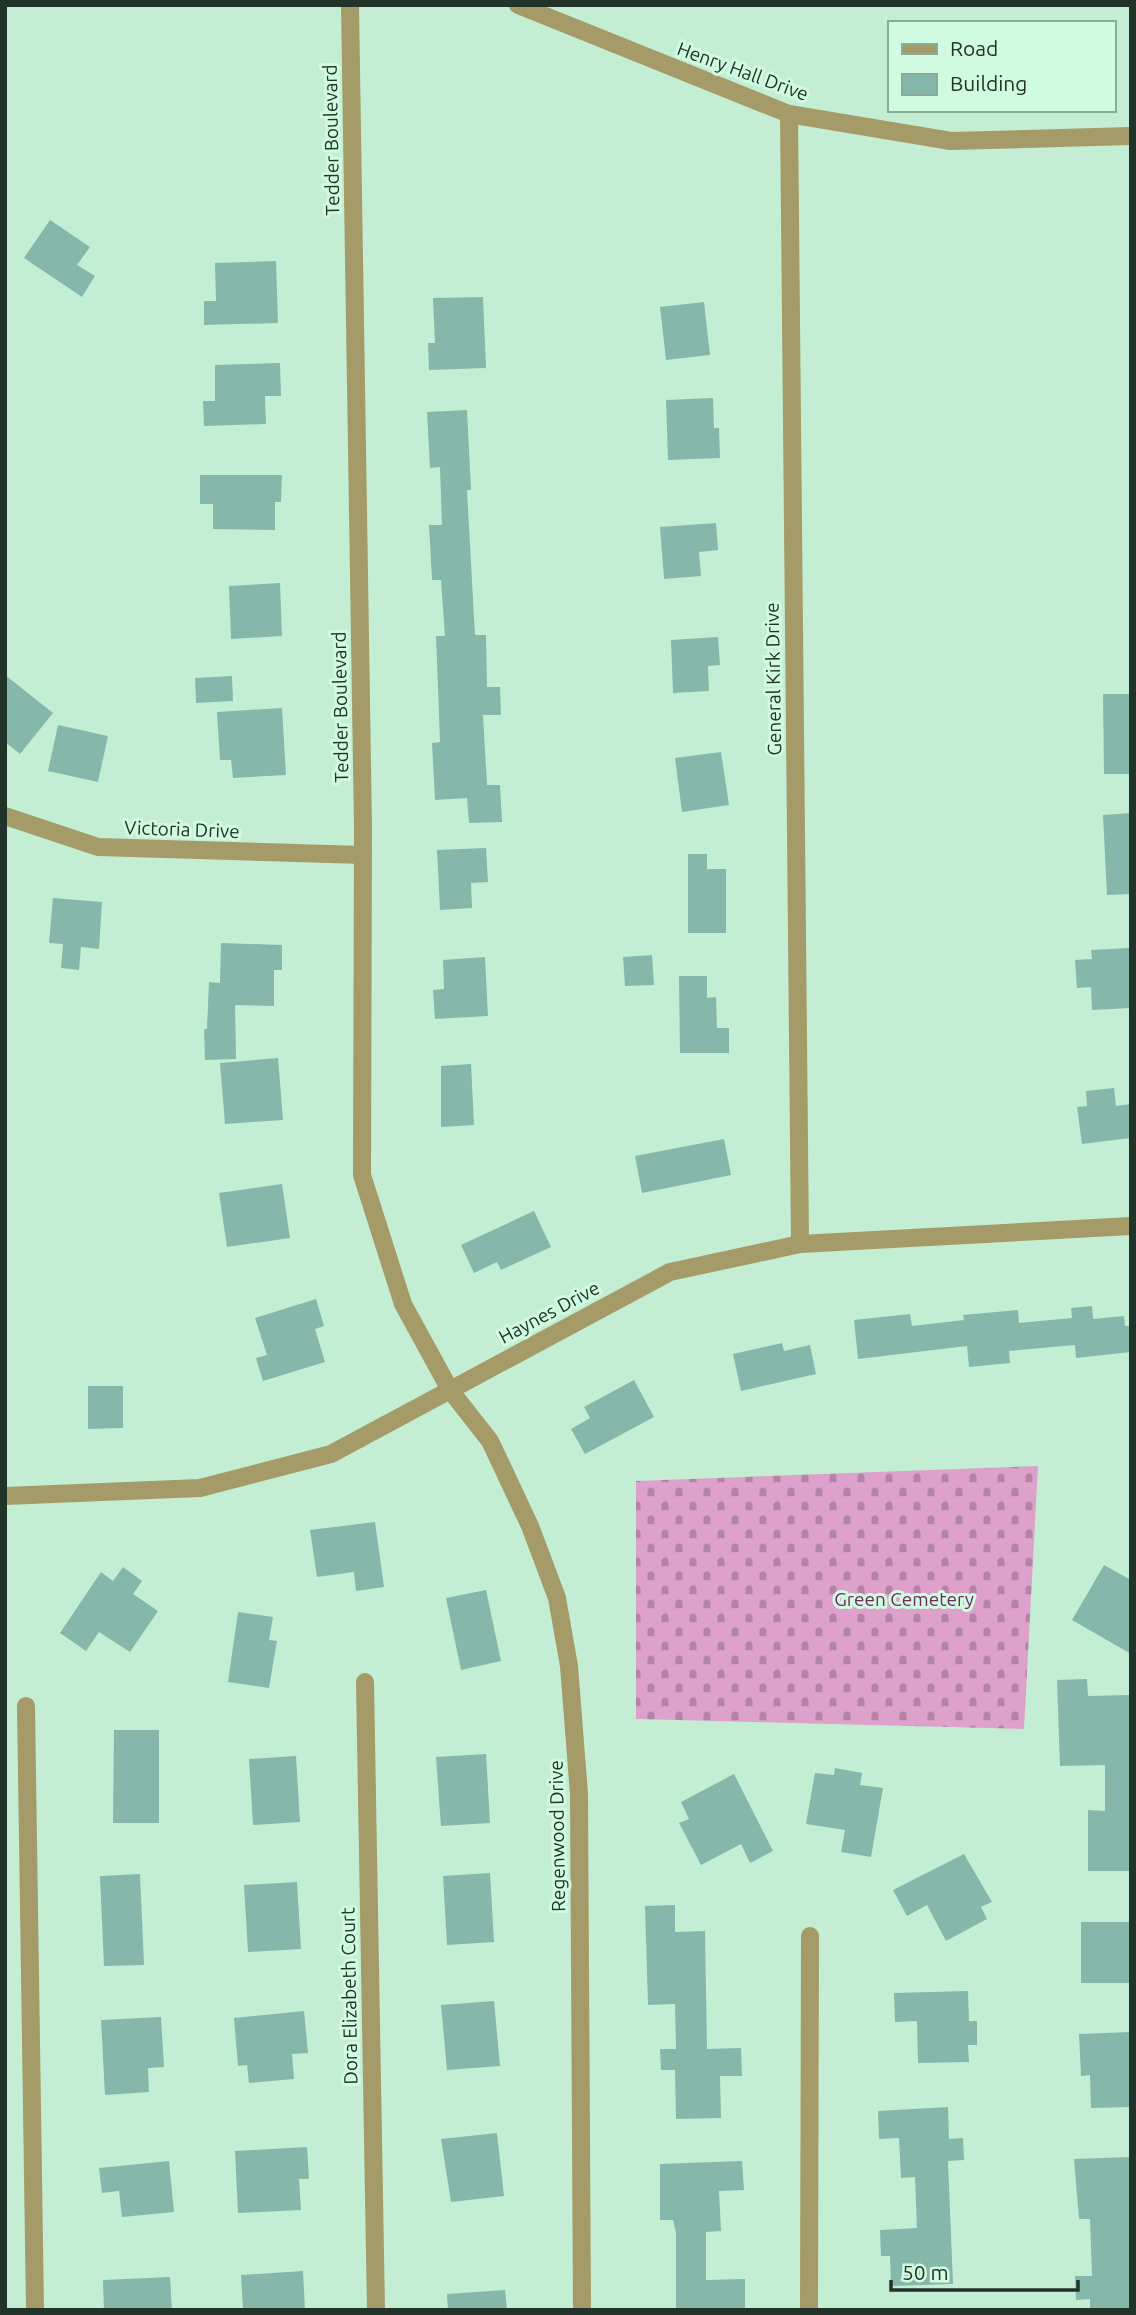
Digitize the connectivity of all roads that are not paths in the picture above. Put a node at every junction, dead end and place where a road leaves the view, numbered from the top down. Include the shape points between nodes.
1 (350, 5) edge
2 (519, 5) edge
3 (789, 114) junction
4 (1131, 136) edge
5 (5, 816) edge
6 (363, 855) junction
7 (1131, 1226) edge
8 (800, 1244) junction
9 (450, 1390) junction
10 (5, 1496) edge
11 (365, 1682) dead end
12 (26, 1706) dead end
13 (810, 1936) dead end
14 (35, 2310) edge
15 (376, 2310) edge
16 (582, 2310) edge
17 (809, 2310) edge

1 - 6 street, Tedder Boulevard
2 - 3 street, Henry Hall Drive
3 - 4 street, Henry Hall Drive via 951,141
3 - 8 street, General Kirk Drive
5 - 6 street, Victoria Drive via 98,847
6 - 9 street, Tedder Boulevard via 362,1175 403,1304
7 - 8 street, Haynes Drive
8 - 9 street, Haynes Drive via 670,1272
9 - 10 street, Haynes Drive via 331,1454 200,1488
9 - 16 street, Regenwood Drive via 490,1441 530,1526 557,1598 569,1666 579,1794
11 - 15 street, Dora Elizabeth Court
12 - 14 street
13 - 17 street

